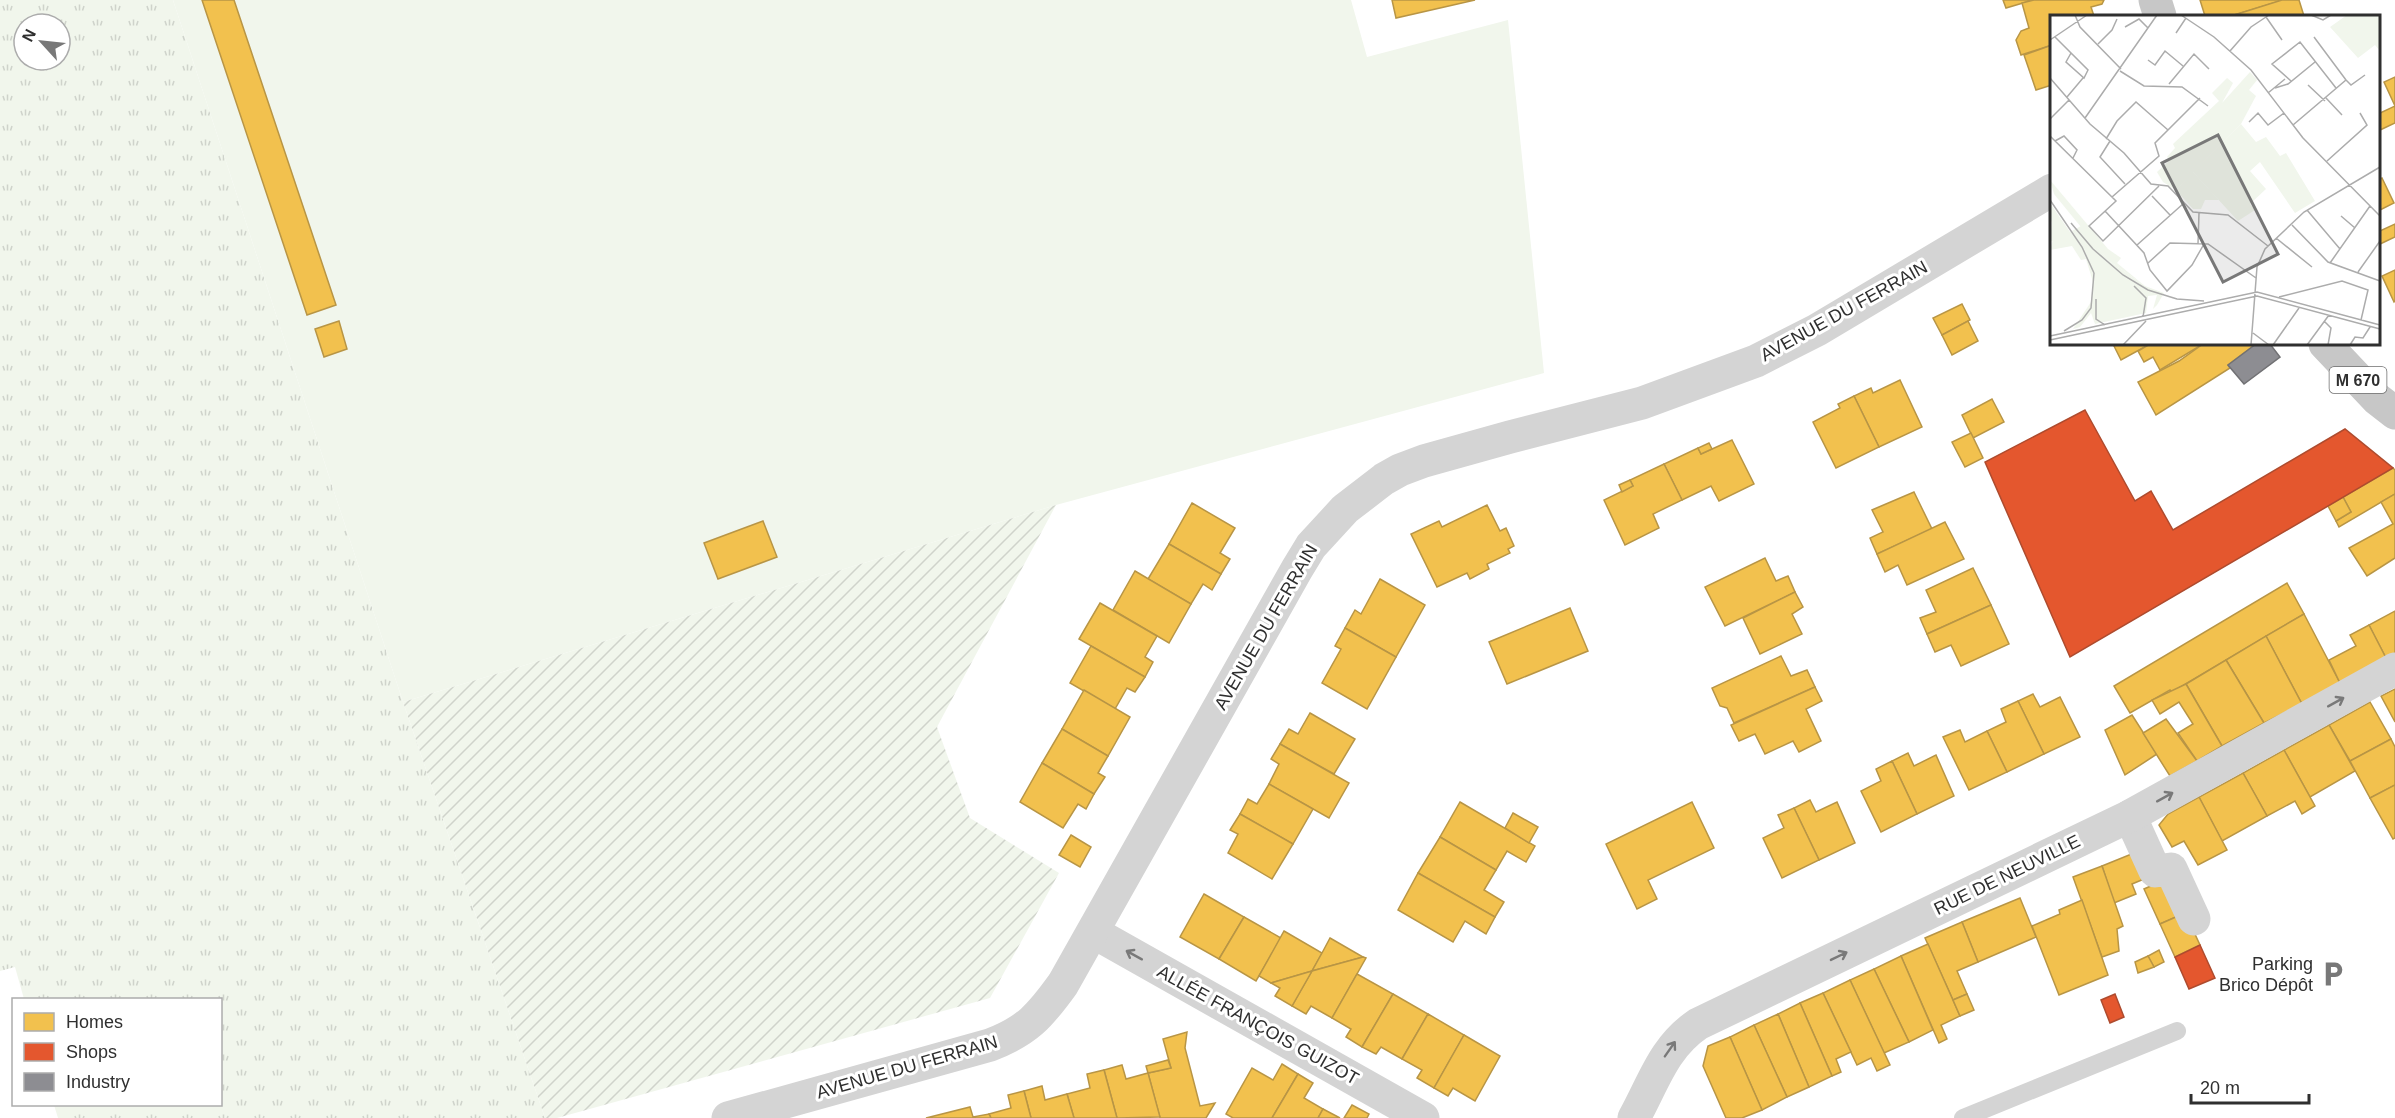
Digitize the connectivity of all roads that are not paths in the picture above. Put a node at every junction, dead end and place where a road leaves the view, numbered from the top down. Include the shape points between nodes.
1 (2154, 0) edge
2 (2160, 15) edge
3 (2050, 191) edge
4 (2326, 345) edge
5 (2395, 413) edge
6 (2395, 669) edge
7 (2130, 816) junction
8 (2194, 919) dead end
9 (1093, 932) junction
10 (2177, 1031) dead end
11 (813, 1106) edge
12 (1644, 1112) edge
13 (728, 1118) edge
14 (1423, 1118) edge
15 (1963, 1118) edge

1 - 2 main road
3 - 9 street, AVENUE DU FERRAIN via 1817,330 1756,361 1642,403 1424,461 1364,493 1328,526 1297,568
4 - 5 main road, M 670
7 -> 6 street, RUE DE NEUVILLE
7 - 8 street via 2155,871 2171,869
12 -> 7 street, RUE DE NEUVILLE via 1669,1049 1698,1024
9 - 11 street, AVENUE DU FERRAIN via 1047,1006 1013,1036
14 -> 9 street, ALLÉE FRANÇOIS GUIZOT
10 - 15 lane
11 - 13 street, AVENUE DU FERRAIN

